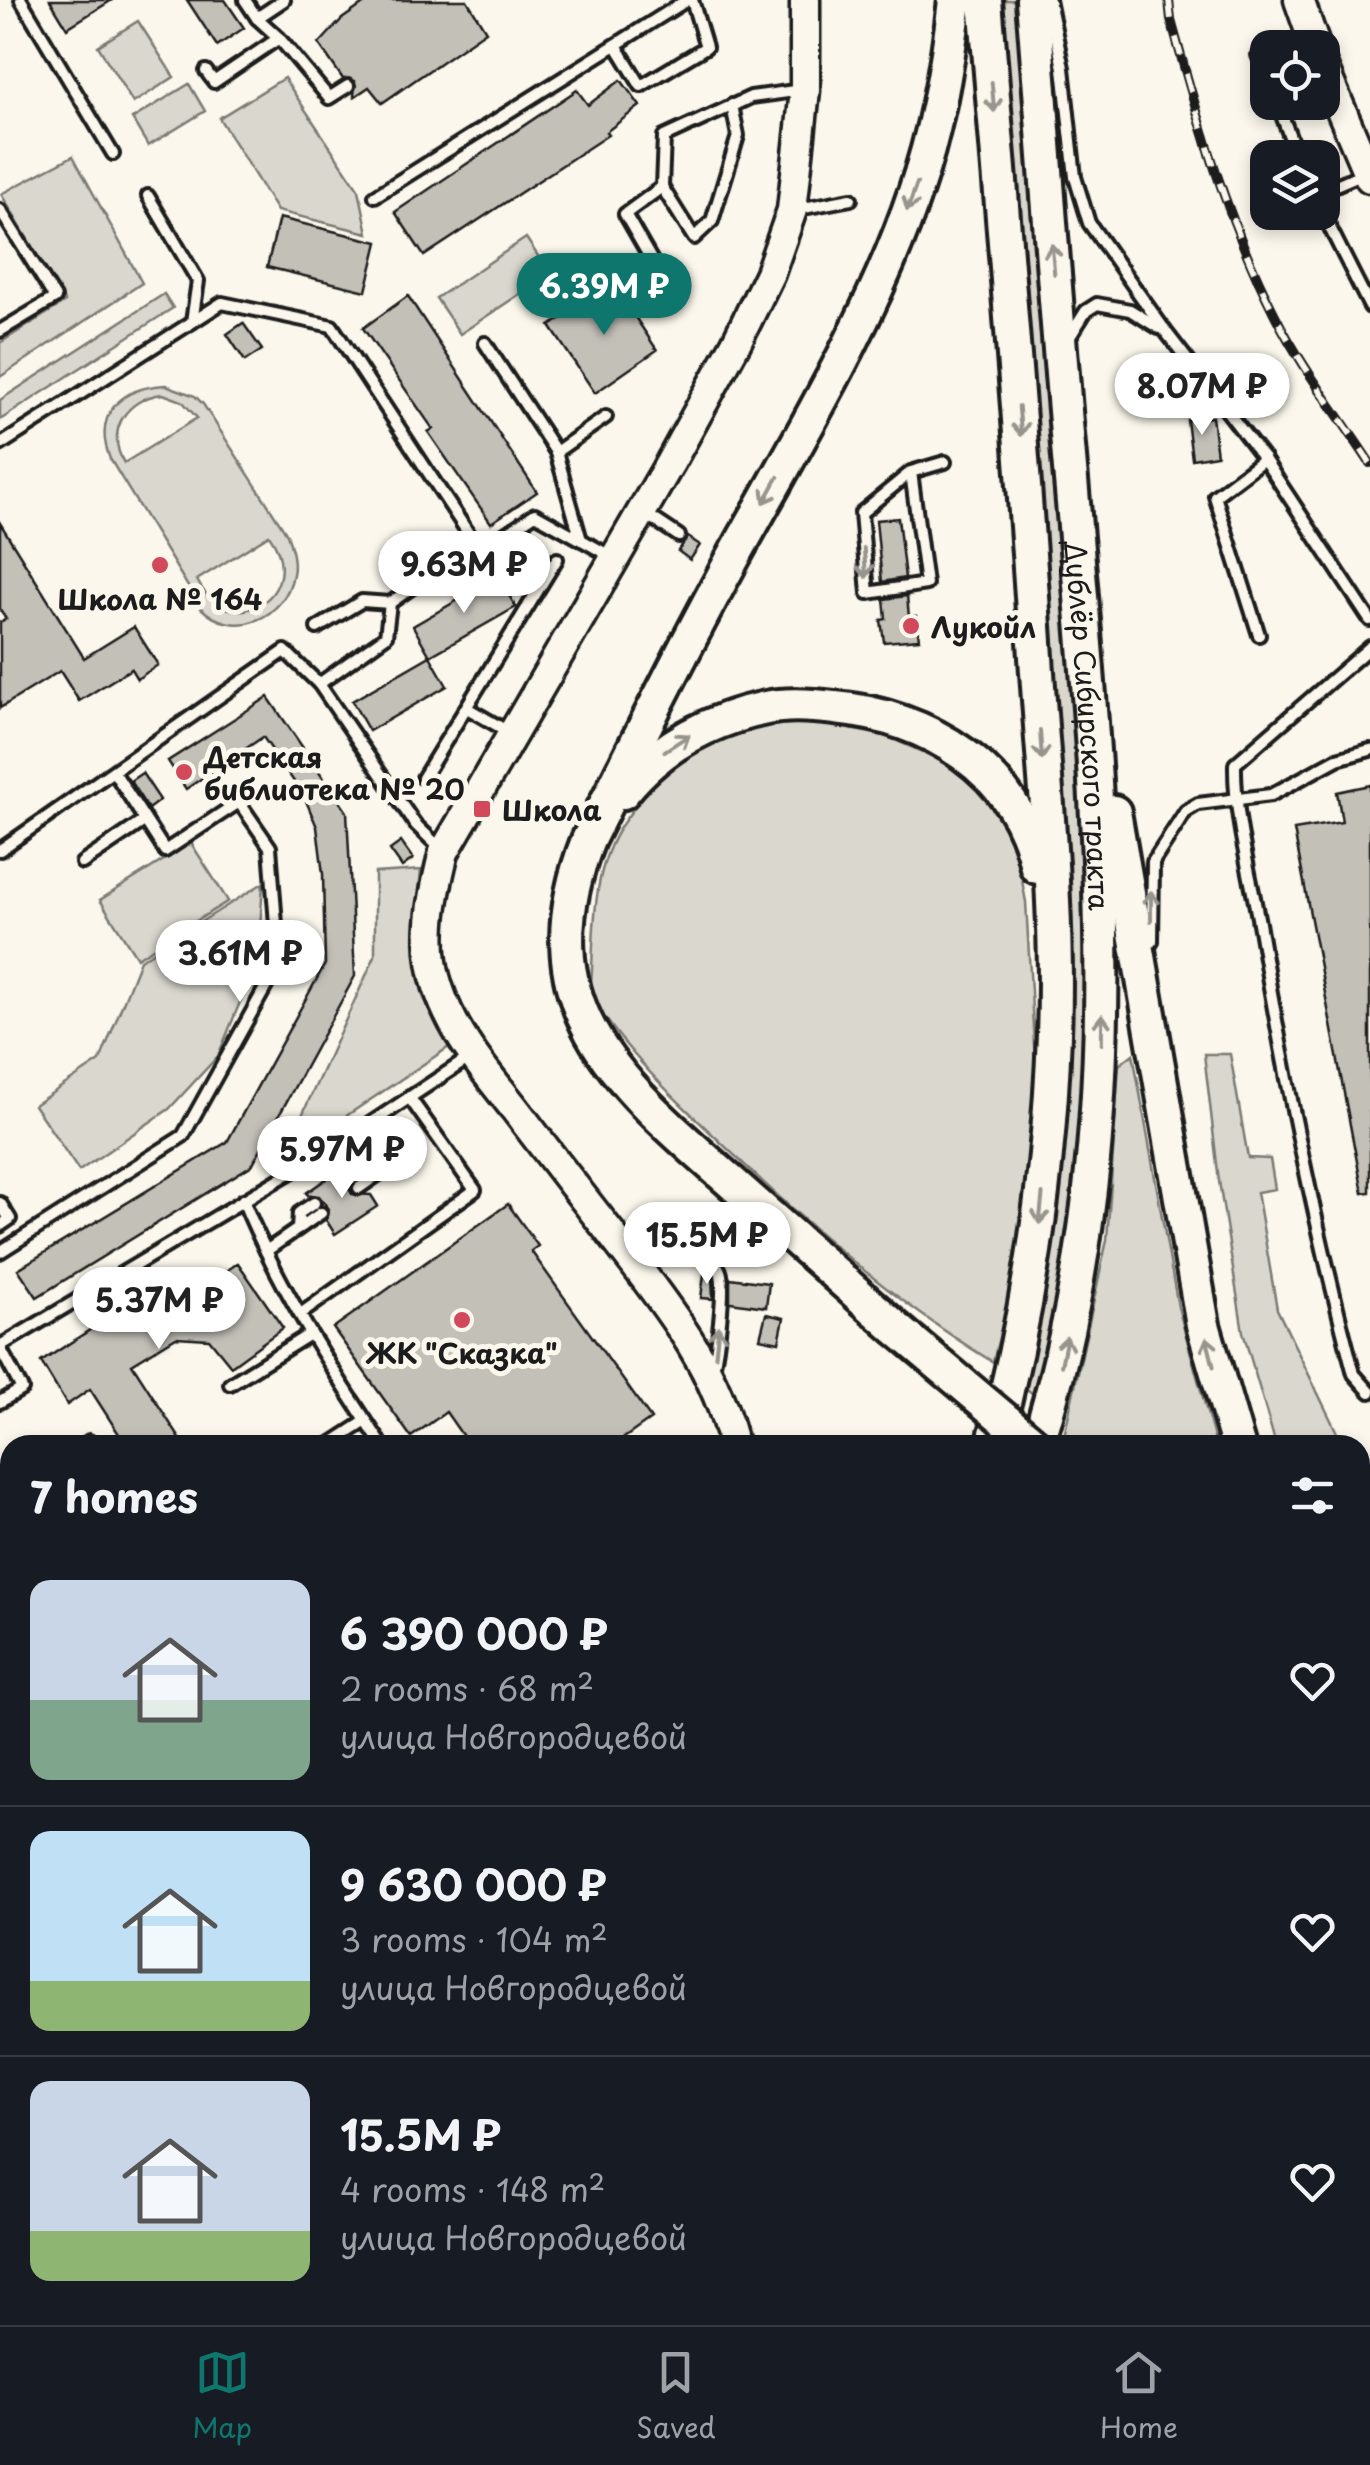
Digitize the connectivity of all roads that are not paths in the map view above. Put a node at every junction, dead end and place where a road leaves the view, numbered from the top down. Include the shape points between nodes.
1 (21, 0) edge
2 (245, 0) edge
3 (284, 0) edge
4 (690, 0) edge
5 (806, 0) edge
6 (955, 0) edge
7 (986, 0) edge
8 (1033, 0) edge
9 (1049, 0) edge
10 (1299, 0) edge
11 (257, 18) junction
12 (1310, 30) edge
13 (279, 38) junction
14 (616, 45) junction
15 (206, 70) dead end
16 (348, 86) dead end
17 (805, 90) junction
18 (732, 105) junction
19 (1340, 108) edge
20 (112, 154) dead end
21 (1368, 175) edge
22 (1340, 185) edge
23 (662, 187) junction
24 (148, 196) dead end
25 (375, 196) dead end
26 (850, 199) dead end
27 (0, 210) edge
28 (792, 210) junction
29 (1331, 230) edge
30 (675, 301) dead end
31 (1370, 307) edge
32 (192, 322) junction
33 (0, 331) edge
34 (1166, 332) junction
35 (485, 343) dead end
36 (1061, 358) junction
37 (606, 417) dead end
38 (0, 445) edge
39 (556, 452) junction
40 (1264, 460) junction
41 (945, 462) dead end
42 (911, 472) junction
43 (642, 512) junction
44 (679, 536) dead end
45 (581, 540) junction
46 (454, 558) dead end
47 (614, 558) junction
48 (557, 559) dead end
49 (390, 603) junction
50 (1370, 620) edge
51 (318, 628) dead end
52 (1259, 634) dead end
53 (1085, 635) junction
54 (1370, 647) edge
55 (319, 684) junction
56 (468, 708) junction
57 (512, 734) junction
58 (1370, 750) edge
59 (114, 772) junction
60 (423, 778) dead end
61 (1229, 800) junction
62 (144, 821) junction
63 (588, 840) junction
64 (0, 850) edge
65 (444, 852) junction
66 (82, 863) dead end
67 (1154, 961) dead end
68 (1155, 977) dead end
69 (472, 1055) junction
70 (409, 1097) junction
71 (352, 1134) junction
72 (1047, 1142) junction
73 (1180, 1176) junction
74 (356, 1183) dead end
75 (243, 1200) junction
76 (0, 1203) edge
77 (314, 1203) dead end
78 (321, 1213) dead end
79 (0, 1226) edge
80 (298, 1228) junction
81 (266, 1251) junction
82 (0, 1252) edge
83 (635, 1264) junction
84 (302, 1313) junction
85 (0, 1329) edge
86 (310, 1334) junction
87 (3, 1345) edge
88 (710, 1381) junction
89 (230, 1384) dead end
90 (1370, 1392) edge
91 (0, 1402) edge
92 (366, 1421) junction
93 (344, 1435) edge
94 (375, 1435) edge
95 (731, 1435) edge
96 (996, 1435) edge
97 (1024, 1435) edge
98 (1039, 1435) edge
99 (1235, 1435) edge

1 - 20 lane
2 - 11 lane
3 - 11 lane
4 - 14 lane
4 - 14 lane via 706,46 642,86
5 - 17 street
6 -> 63 main road, Дублёр Сибирского тракта via 929,143 876,286
7 -> 72 main road, Дублёр Сибирского тракта via 1052,902
36 -> 8 main road, Дублёр Сибирского тракта
9 - 34 lane via 1075,177 1089,223
10 - 12 street
11 - 13 lane
13 - 15 lane via 214,82
13 - 16 lane via 329,98
14 - 25 lane
17 - 18 lane
17 - 28 street
18 - 23 lane via 664,137
18 - 23 lane via 738,136 712,221 694,238
19 - 21 street
21 - 22 lane
23 - 30 lane via 625,214
24 - 32 lane via 198,281
26 - 28 lane
27 - 33 lane via 54,298
28 - 43 street via 736,343
29 - 31 lane
32 - 38 lane
32 - 45 lane via 222,303 332,326 480,551 536,514
34 - 36 lane via 1130,310 1097,304 1086,311
34 - 40 lane
35 - 39 lane
36 - 53 main road, Дублёр Сибирского тракта
37 - 39 lane
39 - 45 lane
40 - 50 lane
40 - 52 lane via 1216,496
41 - 42 lane
42 -> 42 lane via 861,513 868,594 926,584
43 - 44 lane
43 - 47 street
45 - 47 lane
46 - 49 lane
47 - 57 street
48 - 56 lane
49 - 51 lane via 362,601
49 - 55 lane via 386,636
53 - 73 main road
98 -> 53 main road, Дублёр Сибирского тракта via 1082,1258 1102,1083 1104,949
54 - 61 lane via 1235,764
55 - 59 lane via 284,651
55 - 65 lane via 415,824
56 - 57 lane
56 - 60 lane
57 - 65 street
58 - 61 lane via 1338,758 1271,795
59 - 62 lane
59 - 64 lane
67 -> 61 lane via 1153,862 1179,819 1198,804
61 - 90 lane via 1246,840 1316,1231 1354,1374
62 - 66 lane
62 - 82 lane via 166,851 238,802 270,847 279,964 183,1136
63 -> 72 main road, Дублёр Сибирского тракта via 662,753 729,717 787,706 850,709 949,743 1000,788 1034,854
63 - 97 main road, Дублёр Сибирского тракта, bridge via 568,932 570,984 598,1049 641,1102
65 - 69 street via 432,958 438,987
68 - 73 lane
69 - 70 lane
69 - 83 street
70 - 71 lane
70 - 84 lane via 475,1190
71 - 74 lane via 379,1174
71 - 75 lane
72 -> 96 main road, Дублёр Сибирского тракта via 1025,1317
99 -> 73 main road via 1204,1325
75 - 81 lane
75 - 87 lane
76 - 79 lane via 10,1219
77 - 80 lane via 299,1213
78 - 80 lane
80 - 81 lane
81 - 84 lane
83 - 88 street
88 -> 83 lane via 721,1272 690,1244
84 - 86 lane
85 - 87 lane
86 - 89 lane
86 - 92 lane
87 - 91 lane via 22,1388
88 - 95 street
92 - 93 lane
92 - 94 lane

